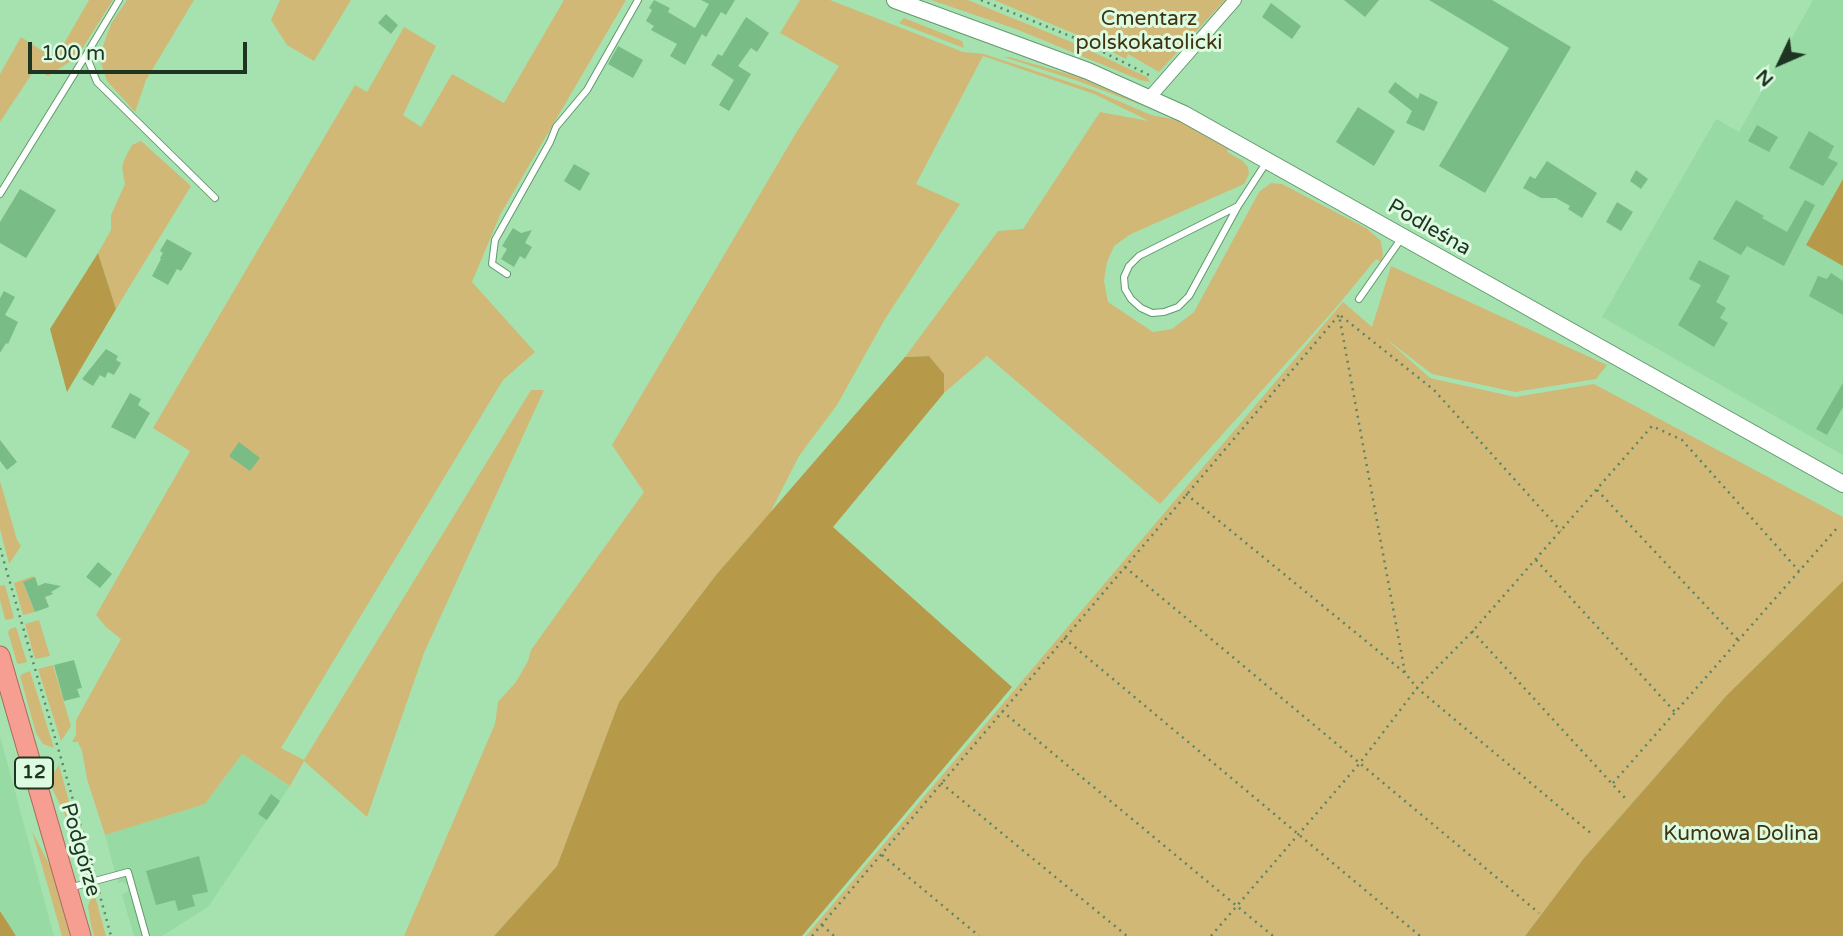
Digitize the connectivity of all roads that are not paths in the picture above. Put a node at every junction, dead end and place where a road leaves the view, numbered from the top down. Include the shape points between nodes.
1 (119, 0) edge
2 (638, 0) edge
3 (895, 0) edge
4 (1235, 0) edge
5 (86, 55) junction
6 (1150, 97) junction
7 (1268, 159) junction
8 (0, 194) edge
9 (215, 198) dead end
10 (1238, 206) junction
11 (1402, 237) junction
12 (507, 274) dead end
13 (1359, 299) dead end
14 (1843, 484) edge
15 (0, 656) edge
16 (67, 889) junction
17 (81, 936) edge
18 (146, 936) edge

1 - 5 lane
2 - 12 lane via 587,90 556,127 495,240 492,264
3 - 6 main road, Podleśna
4 - 6 street
5 - 8 lane
5 - 9 lane via 97,82
6 - 7 main road, Podleśna
7 - 10 lane
7 - 11 main road, Podleśna
10 - 10 lane via 1139,257 1124,278 1131,299 1152,313 1178,307 1189,296
11 - 13 lane
11 - 14 main road, Podleśna
15 - 16 highway, Podgórze / 12
16 - 17 highway, Podgórze / 12
16 - 18 lane via 128,872

